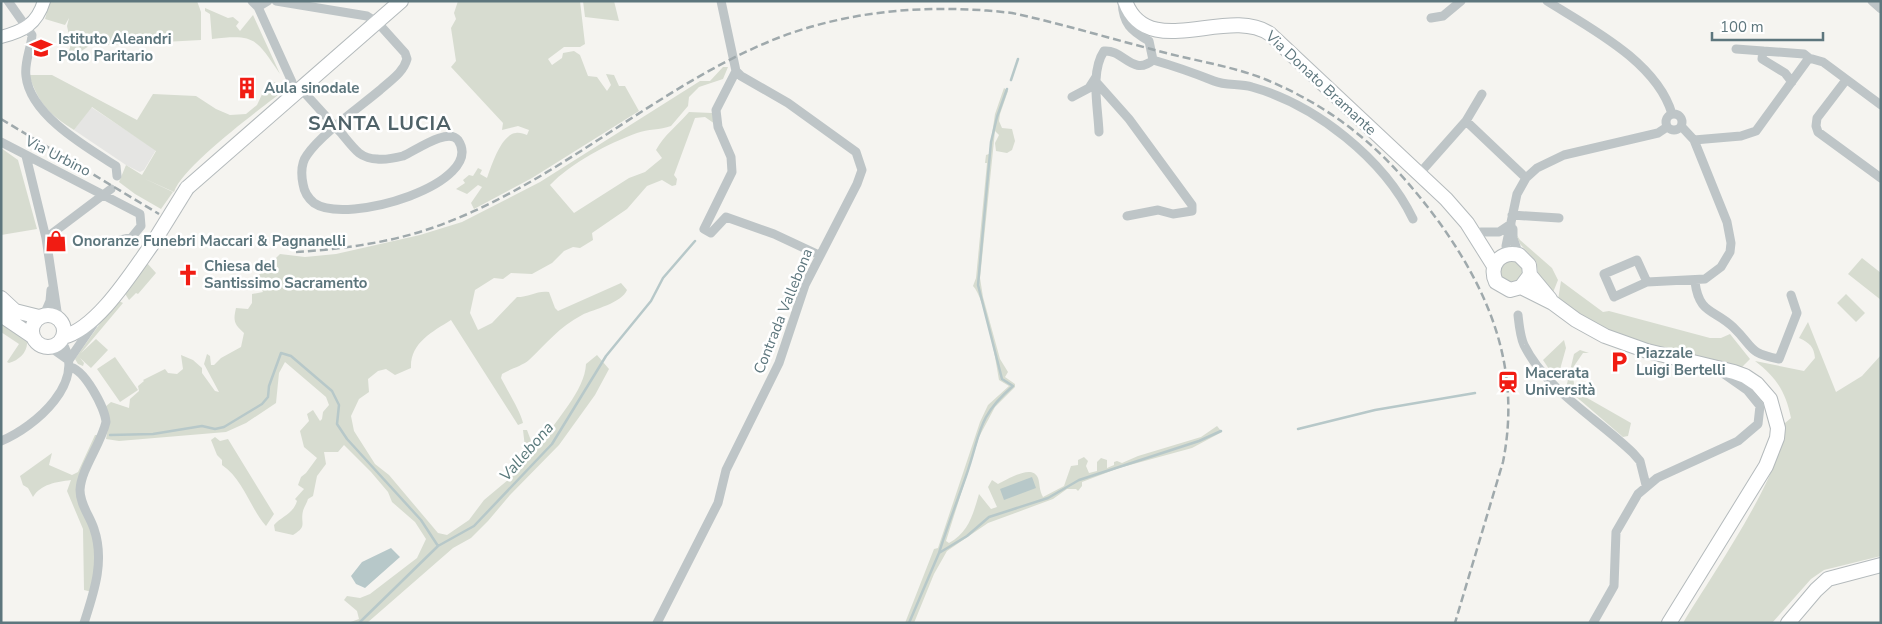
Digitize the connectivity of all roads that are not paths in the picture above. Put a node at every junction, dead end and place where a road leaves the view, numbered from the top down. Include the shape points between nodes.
1 (8, 1) edge
2 (44, 1) edge
3 (268, 1) edge
4 (276, 1) edge
5 (396, 1) edge
6 (401, 1) edge
7 (722, 1) edge
8 (1123, 1) edge
9 (1461, 1) edge
10 (1547, 1) edge
11 (1872, 1) edge
12 (255, 4) edge
13 (1881, 9) edge
14 (1431, 18) dead end
15 (378, 23) junction
16 (28, 28) junction
17 (1, 37) edge
18 (1736, 49) dead end
19 (1763, 51) junction
20 (1809, 58) junction
21 (1153, 60) junction
22 (736, 71) junction
23 (1096, 80) junction
24 (1846, 80) junction
25 (1792, 82) junction
26 (297, 92) junction
27 (1482, 94) dead end
28 (1072, 97) dead end
29 (1881, 105) edge
30 (1672, 114) junction
31 (1466, 121) junction
32 (1681, 126) junction
33 (1667, 127) junction
34 (336, 128) junction
35 (1099, 132) dead end
36 (1694, 140) junction
37 (1, 142) edge
38 (26, 156) junction
39 (1419, 174) junction
40 (118, 176) dead end
41 (1526, 178) junction
42 (1881, 178) edge
43 (107, 192) junction
44 (1127, 216) dead end
45 (1559, 218) dead end
46 (1414, 219) dead end
47 (1511, 220) junction
48 (1467, 223) junction
49 (1481, 232) junction
50 (46, 238) junction
51 (112, 242) dead end
52 (1511, 254) junction
53 (819, 255) junction
54 (1494, 266) junction
55 (1530, 275) junction
56 (52, 280) junction
57 (1647, 282) junction
58 (1695, 282) junction
59 (1521, 287) junction
60 (1791, 295) dead end
61 (1, 298) edge
62 (107, 303) junction
63 (1553, 304) junction
64 (1, 315) edge
65 (1518, 315) dead end
66 (42, 316) junction
67 (94, 319) junction
68 (59, 333) junction
69 (32, 336) junction
70 (69, 364) junction
71 (1715, 367) junction
72 (1, 440) edge
73 (1646, 486) junction
74 (1881, 565) edge
75 (84, 623) edge
76 (657, 623) edge
77 (1593, 623) edge
78 (1670, 623) edge
79 (1788, 623) edge

1 - 16 street
2 - 16 main road via 41,12
3 - 12 street
4 - 15 street via 360,14
5 - 15 main road
6 - 15 main road
7 - 22 street
8 - 21 street via 1131,32 1149,41
8 - 39 main road, Via Donato Bramante via 1136,18 1160,31 1174,33 1240,24 1262,29 1307,67
9 - 14 street via 1443,16
10 - 30 street via 1627,55 1661,87
11 - 13 street
12 - 26 street
15 - 26 main road
15 - 34 street via 405,53 405,65 397,76
16 - 17 main road
16 - 40 street via 32,38 26,79 33,97 48,116 82,145 116,166
18 - 19 street
19 - 20 street via 1804,54
19 - 25 street via 1762,59 1785,73
20 - 24 street via 1823,62
20 - 25 street
21 - 23 street via 1140,66 1132,65 1111,50 1104,51 1100,56
21 - 46 street via 1215,82 1251,86 1303,108 1339,131 1363,153 1403,197
22 - 53 street, Contrada Vallebona via 851,146 860,158 861,176
22 - 53 street via 716,110 718,128 731,157 732,172 704,229 712,233 726,217
23 - 28 street
23 - 35 street
23 - 44 street via 1129,119 1192,206 1192,211 1173,214 1158,210
24 - 29 street
24 - 42 street via 1817,118 1818,132
25 - 36 street via 1756,131 1741,136
26 - 34 street
26 - 62 main road, bridge via 187,188 153,243
27 - 31 street
30 - 32 street via 1681,117
30 - 33 street via 1666,119
31 - 39 street
31 - 41 street
32 - 33 street via 1674,130
32 - 36 street
33 - 41 street via 1658,133 1550,160
34 - 34 street via 306,156 301,177 309,198 316,204 336,209 367,208 424,191 445,179 460,156 457,140 442,136 402,156 388,159 368,157 360,154
36 - 58 street via 1727,222 1732,243 1721,267
37 - 38 street, Via Urbino
38 - 43 street, Via Urbino
38 - 50 street
39 - 48 main road, Via Donato Bramante
41 - 47 street via 1516,194
43 - 50 street
43 - 51 street, Via Urbino via 140,214 141,219 141,226 132,237
45 - 47 street
47 - 49 street via 1498,232
47 - 52 street
48 - 49 main road, Via Donato Bramante
48 - 54 main road, Via Donato Bramante
49 - 52 main road, Via Donato Bramante
50 - 56 street
52 - 54 main road
52 - 55 main road, Via Donato Bramante via 1529,265
53 - 76 street, Contrada Vallebona via 805,284 780,363 726,470 718,504
54 - 59 main road, Via Donato Bramante via 1494,277 1500,286 1510,290
55 - 59 main road
55 - 63 main road, Via Donato Bramante
56 - 66 street via 50,301
56 - 68 street
57 - 57 street via 1614,297 1604,274 1637,260
57 - 58 street
58 - 60 street via 1704,308 1733,326 1752,351 1779,359 1797,313
59 - 63 main road, Via Donato Bramante
61 - 66 main road via 15,311
62 - 67 main road
62 - 68 main road
63 - 71 main road, Via Donato Bramante via 1592,330 1624,344
64 - 69 main road
65 - 73 street via 1524,344 1538,367 1633,453 1640,462
66 - 68 main road
66 - 69 main road via 32,325
67 - 68 main road
67 - 70 street via 93,326
68 - 69 main road via 37,344
68 - 70 street
70 - 72 street via 64,384 52,403 25,429
70 - 75 street via 79,371 102,406 106,422 80,489 84,509 97,537 100,566
71 - 73 street via 1760,406 1758,424 1738,441
71 - 78 main road, Via Donato Bramante via 1745,376 1764,391 1778,428 1777,438 1766,466
73 - 77 street via 1616,532 1614,586
74 - 79 main road via 1828,579

